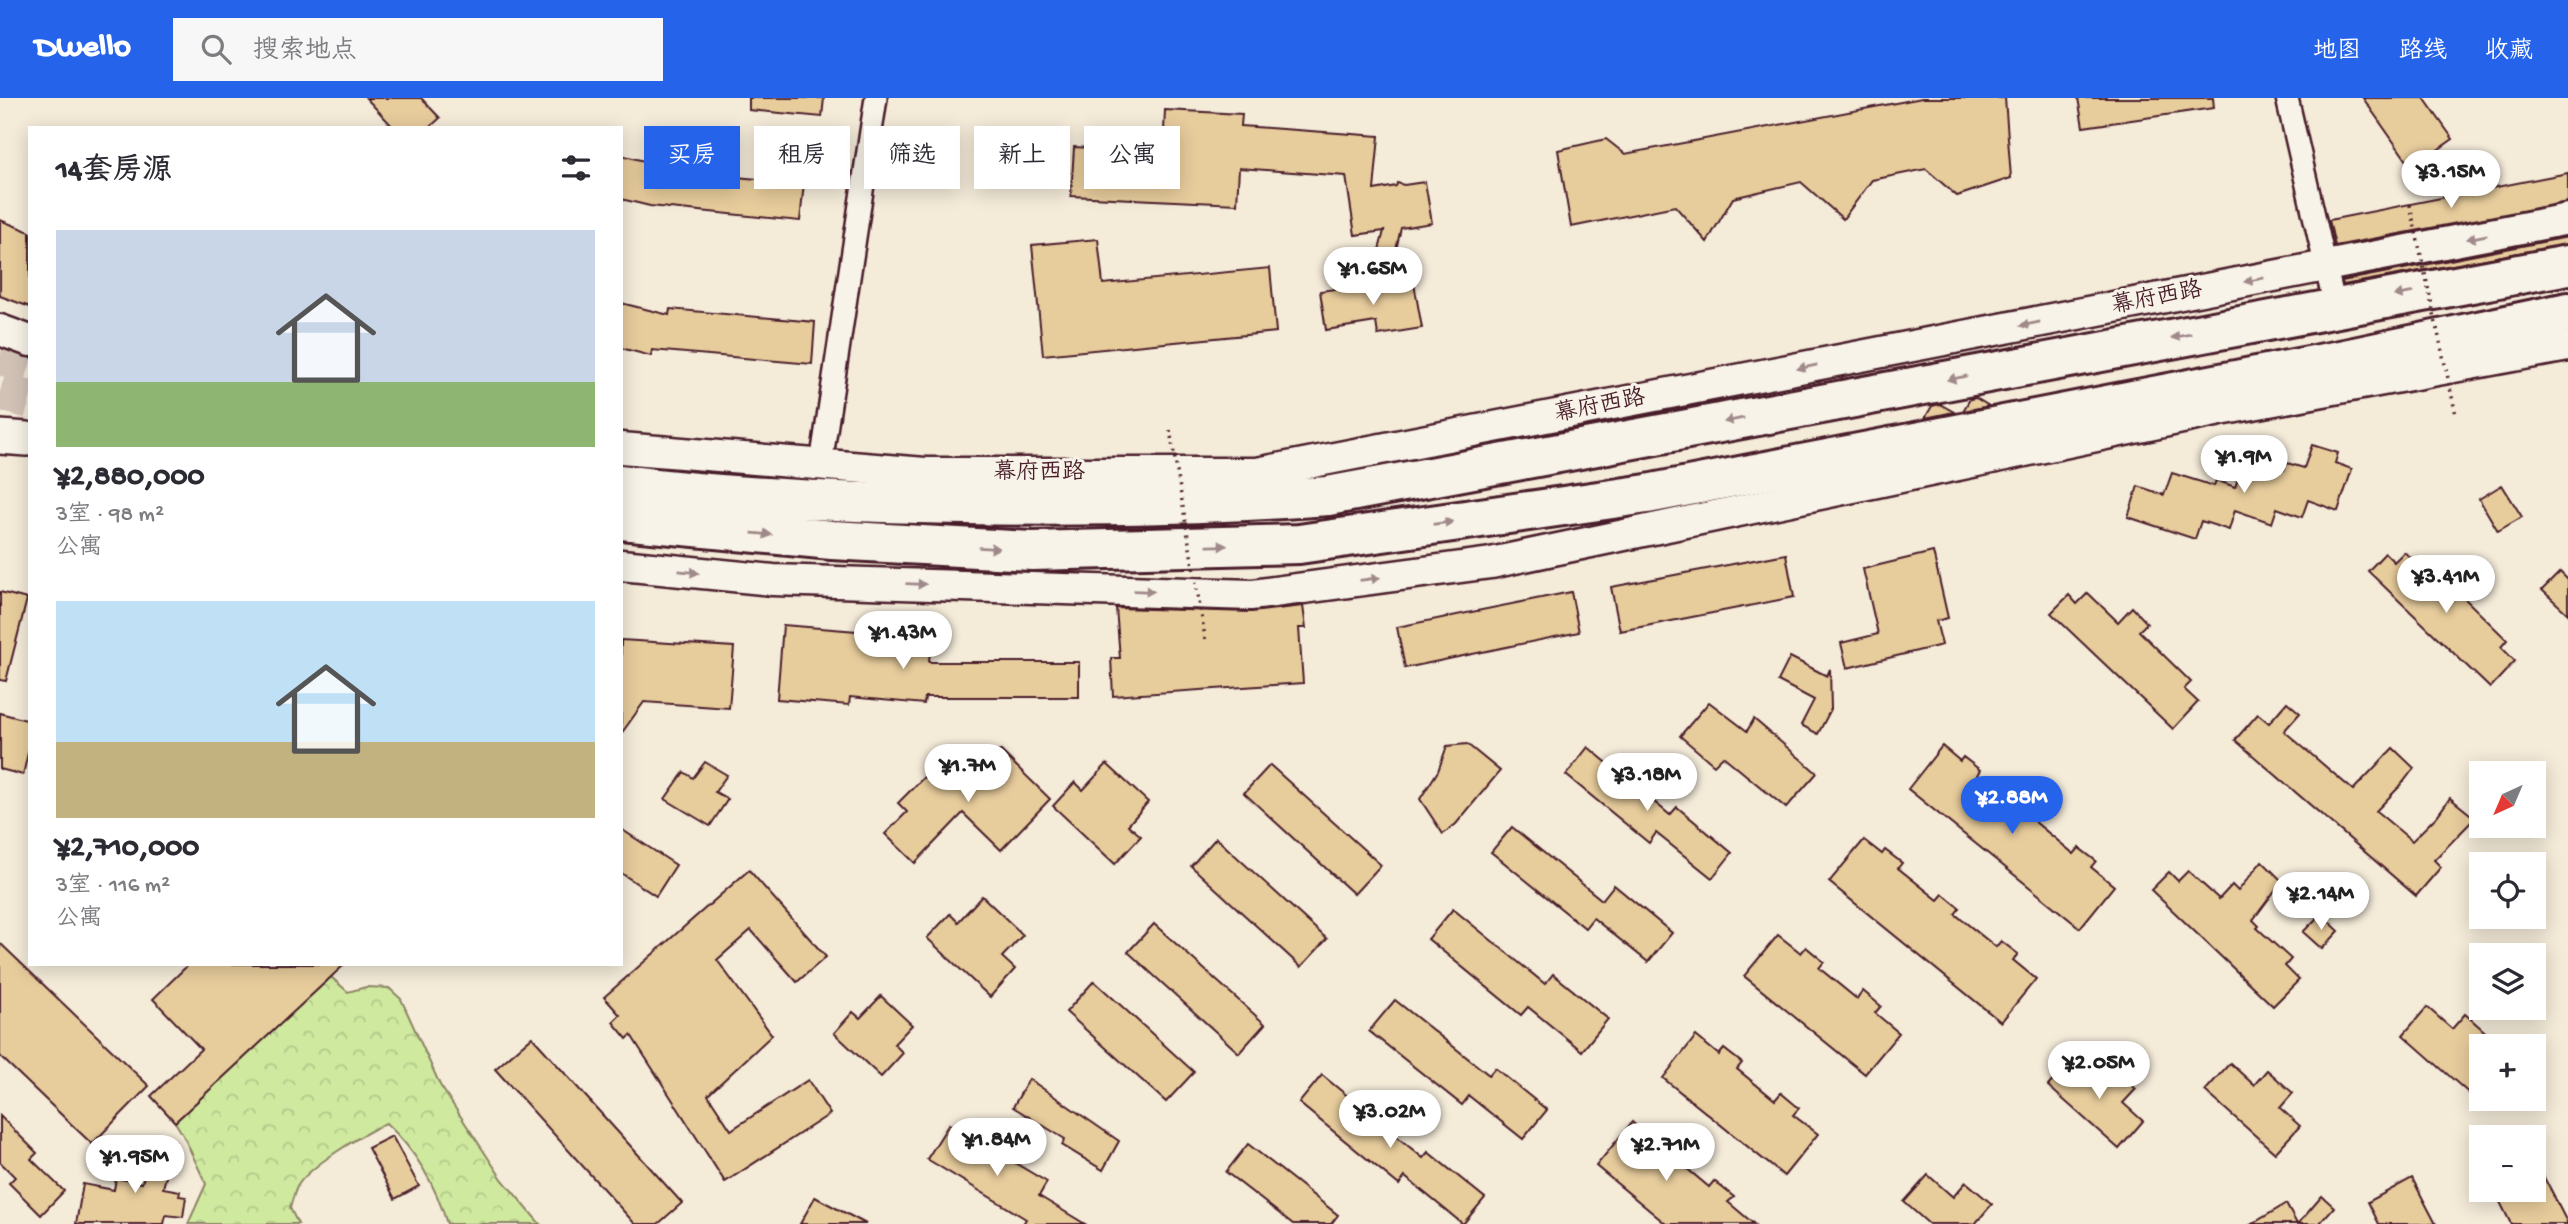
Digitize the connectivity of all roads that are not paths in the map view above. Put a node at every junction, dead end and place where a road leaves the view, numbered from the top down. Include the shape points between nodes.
1 (876, 98) edge
2 (2287, 98) edge
3 (2568, 219) edge
4 (2327, 265) junction
5 (2568, 265) edge
6 (2335, 307) junction
7 (2568, 312) edge
8 (0, 330) edge
9 (28, 340) edge
10 (2568, 346) edge
11 (623, 448) edge
12 (821, 464) junction
13 (623, 484) edge
14 (623, 520) edge
15 (623, 565) edge

1 - 12 street
2 - 4 street
3 -> 4 main road, 幕府西路
4 - 6 street
4 -> 12 main road, 幕府西路 via 1257,473 925,472
5 -> 6 highway, 幕府西路
6 -> 13 highway, 幕府西路 via 1328,496 1091,507 848,503
14 -> 7 highway via 832,540 1032,551 1299,544 1647,494
8 - 9 main road
15 -> 10 main road via 773,580 1252,595 1490,563 2220,410
11 - 12 main road, 幕府西路

